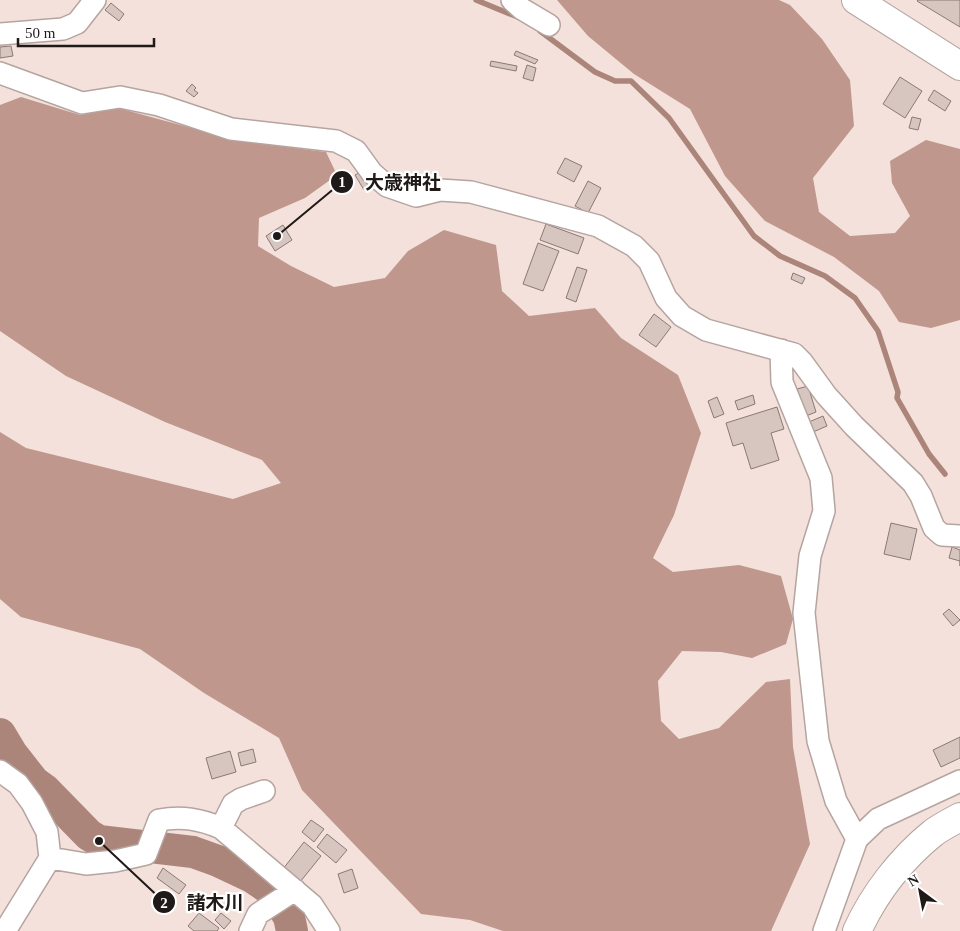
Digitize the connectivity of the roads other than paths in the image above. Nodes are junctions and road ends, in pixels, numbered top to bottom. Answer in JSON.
{"nodes":[{"id":1,"x":96,"y":0,"type":"edge"},
{"id":2,"x":512,"y":0,"type":"edge"},
{"id":3,"x":856,"y":0,"type":"edge"},
{"id":4,"x":549,"y":25,"type":"dead end"},
{"id":5,"x":0,"y":34,"type":"edge"},
{"id":6,"x":960,"y":66,"type":"edge"},
{"id":7,"x":0,"y":73,"type":"edge"},
{"id":8,"x":781,"y":350,"type":"junction"},
{"id":9,"x":960,"y":536,"type":"edge"},
{"id":10,"x":0,"y":771,"type":"edge"},
{"id":11,"x":960,"y":781,"type":"edge"},
{"id":12,"x":264,"y":791,"type":"dead end"},
{"id":13,"x":960,"y":817,"type":"edge"},
{"id":14,"x":221,"y":828,"type":"junction"},
{"id":15,"x":858,"y":839,"type":"junction"},
{"id":16,"x":50,"y":858,"type":"junction"},
{"id":17,"x":294,"y":890,"type":"junction"},
{"id":18,"x":5,"y":931,"type":"edge"},
{"id":19,"x":250,"y":931,"type":"edge"},
{"id":20,"x":329,"y":931,"type":"edge"},
{"id":21,"x":824,"y":931,"type":"edge"},
{"id":22,"x":857,"y":931,"type":"edge"}],
"edges":[{"from":1,"to":5,"type":"street"},
{"from":2,"to":4,"type":"street"},
{"from":3,"to":6,"type":"street"},
{"from":7,"to":8,"type":"street"},
{"from":8,"to":9,"type":"street"},
{"from":8,"to":15,"type":"street"},
{"from":10,"to":16,"type":"street"},
{"from":11,"to":15,"type":"street"},
{"from":12,"to":14,"type":"street"},
{"from":13,"to":22,"type":"street"},
{"from":14,"to":16,"type":"street"},
{"from":14,"to":17,"type":"street"},
{"from":15,"to":21,"type":"street"},
{"from":16,"to":18,"type":"street"},
{"from":17,"to":19,"type":"street"},
{"from":17,"to":20,"type":"street"}]}
